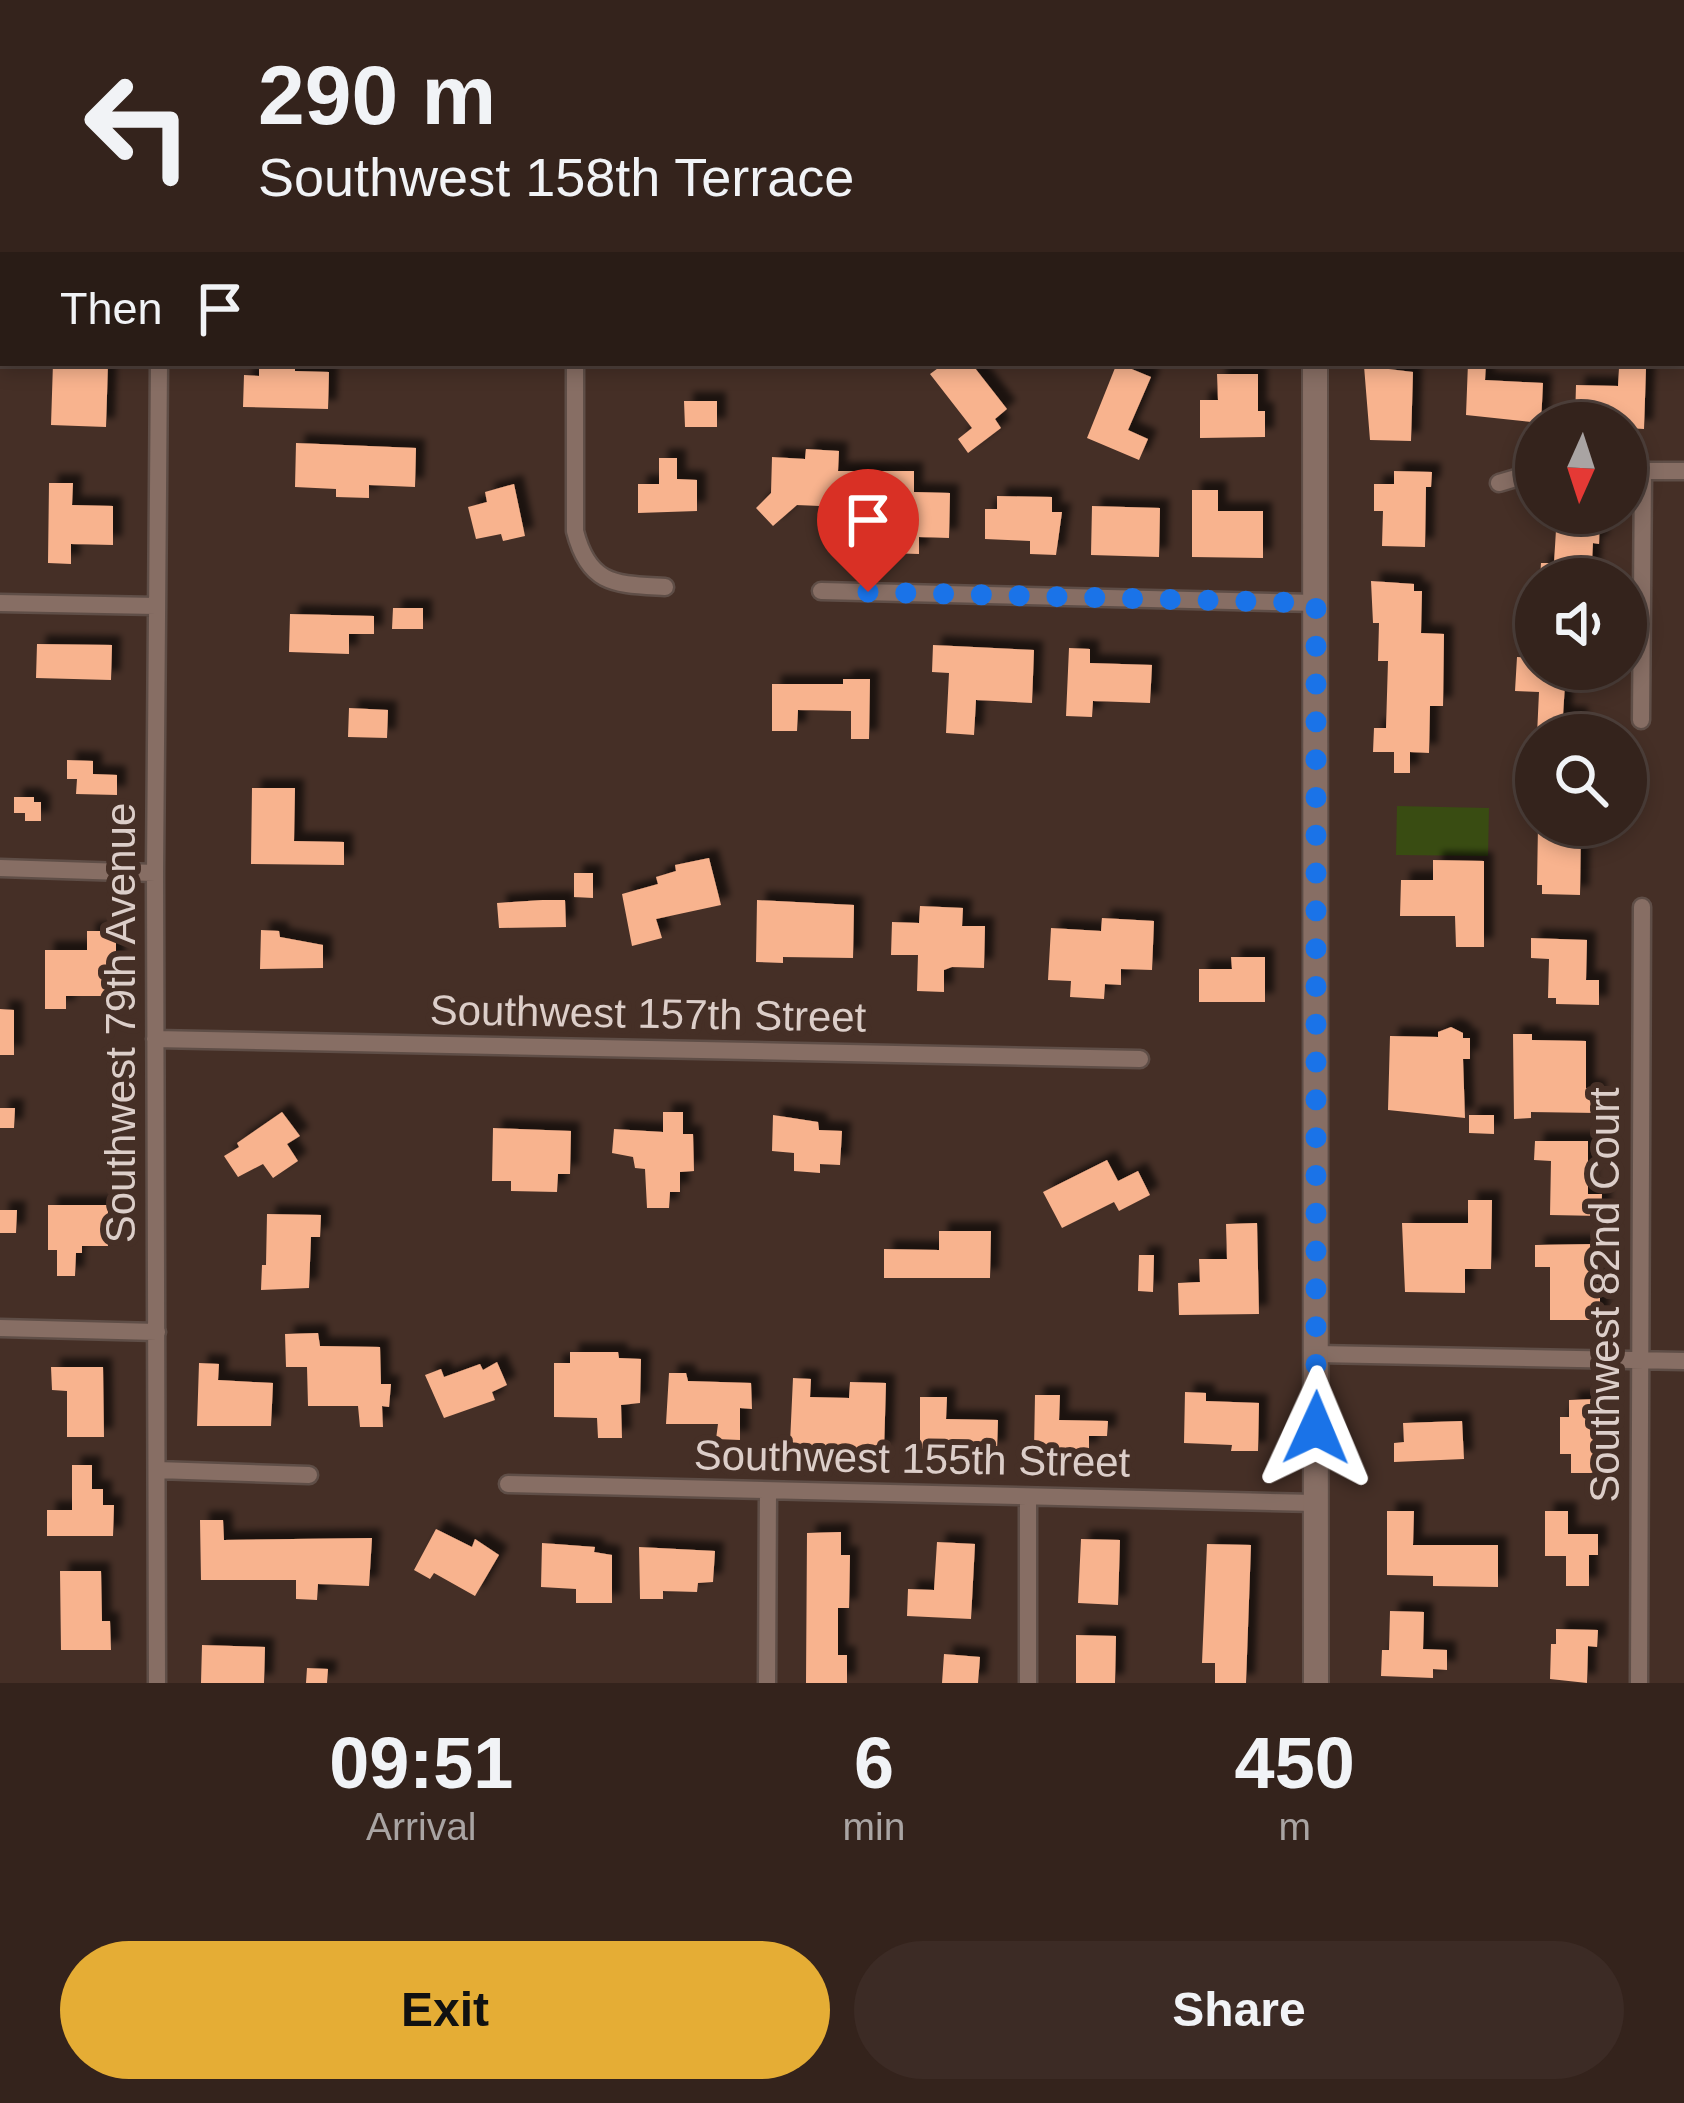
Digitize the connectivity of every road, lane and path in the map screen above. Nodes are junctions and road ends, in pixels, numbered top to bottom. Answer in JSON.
{"nodes":[{"id":1,"x":158,"y":366,"type":"edge"},
{"id":2,"x":575,"y":366,"type":"edge"},
{"id":3,"x":1315,"y":366,"type":"edge"},
{"id":4,"x":1647,"y":471,"type":"edge"},
{"id":5,"x":1684,"y":471,"type":"edge"},
{"id":6,"x":1515,"y":478,"type":"edge"},
{"id":7,"x":1499,"y":483,"type":"dead end"},
{"id":8,"x":1637,"y":534,"type":"edge"},
{"id":9,"x":664,"y":586,"type":"dead end"},
{"id":10,"x":820,"y":591,"type":"dead end"},
{"id":11,"x":0,"y":603,"type":"edge"},
{"id":12,"x":1316,"y":603,"type":"junction"},
{"id":13,"x":156,"y":606,"type":"junction"},
{"id":14,"x":1641,"y":714,"type":"edge"},
{"id":15,"x":0,"y":868,"type":"edge"},
{"id":16,"x":154,"y":873,"type":"junction"},
{"id":17,"x":1642,"y":907,"type":"dead end"},
{"id":18,"x":155,"y":1039,"type":"junction"},
{"id":19,"x":1140,"y":1059,"type":"dead end"},
{"id":20,"x":0,"y":1328,"type":"edge"},
{"id":21,"x":157,"y":1332,"type":"junction"},
{"id":22,"x":1317,"y":1354,"type":"junction"},
{"id":23,"x":1640,"y":1360,"type":"junction"},
{"id":24,"x":1684,"y":1361,"type":"edge"},
{"id":25,"x":157,"y":1470,"type":"junction"},
{"id":26,"x":310,"y":1475,"type":"dead end"},
{"id":27,"x":508,"y":1484,"type":"dead end"},
{"id":28,"x":768,"y":1491,"type":"junction"},
{"id":29,"x":1028,"y":1497,"type":"junction"},
{"id":30,"x":1315,"y":1503,"type":"junction"},
{"id":31,"x":157,"y":1683,"type":"edge"},
{"id":32,"x":767,"y":1683,"type":"edge"},
{"id":33,"x":1028,"y":1683,"type":"edge"},
{"id":34,"x":1316,"y":1683,"type":"edge"},
{"id":35,"x":1640,"y":1683,"type":"edge"}],
"edges":[{"from":1,"to":13,"type":"street","name":"Southwest 79th Avenue"},
{"from":2,"to":9,"type":"street"},
{"from":3,"to":12,"type":"street"},
{"from":4,"to":5,"type":"street"},
{"from":6,"to":7,"type":"street"},
{"from":8,"to":14,"type":"street"},
{"from":10,"to":12,"type":"street"},
{"from":11,"to":13,"type":"street"},
{"from":12,"to":22,"type":"street"},
{"from":13,"to":16,"type":"street","name":"Southwest 79th Avenue"},
{"from":15,"to":16,"type":"street"},
{"from":16,"to":18,"type":"street","name":"Southwest 79th Avenue"},
{"from":17,"to":23,"type":"street","name":"Southwest 82nd Court"},
{"from":18,"to":19,"type":"street","name":"Southwest 157th Street"},
{"from":18,"to":21,"type":"street","name":"Southwest 79th Avenue"},
{"from":20,"to":21,"type":"street"},
{"from":21,"to":25,"type":"street","name":"Southwest 79th Avenue"},
{"from":22,"to":23,"type":"street"},
{"from":22,"to":30,"type":"street"},
{"from":23,"to":24,"type":"street"},
{"from":23,"to":35,"type":"street","name":"Southwest 82nd Court"},
{"from":25,"to":26,"type":"street"},
{"from":25,"to":31,"type":"street","name":"Southwest 79th Avenue"},
{"from":27,"to":28,"type":"street","name":"Southwest 155th Street"},
{"from":28,"to":29,"type":"street","name":"Southwest 155th Street"},
{"from":28,"to":32,"type":"street"},
{"from":29,"to":30,"type":"street","name":"Southwest 155th Street"},
{"from":29,"to":33,"type":"street"},
{"from":30,"to":34,"type":"street"}]}
